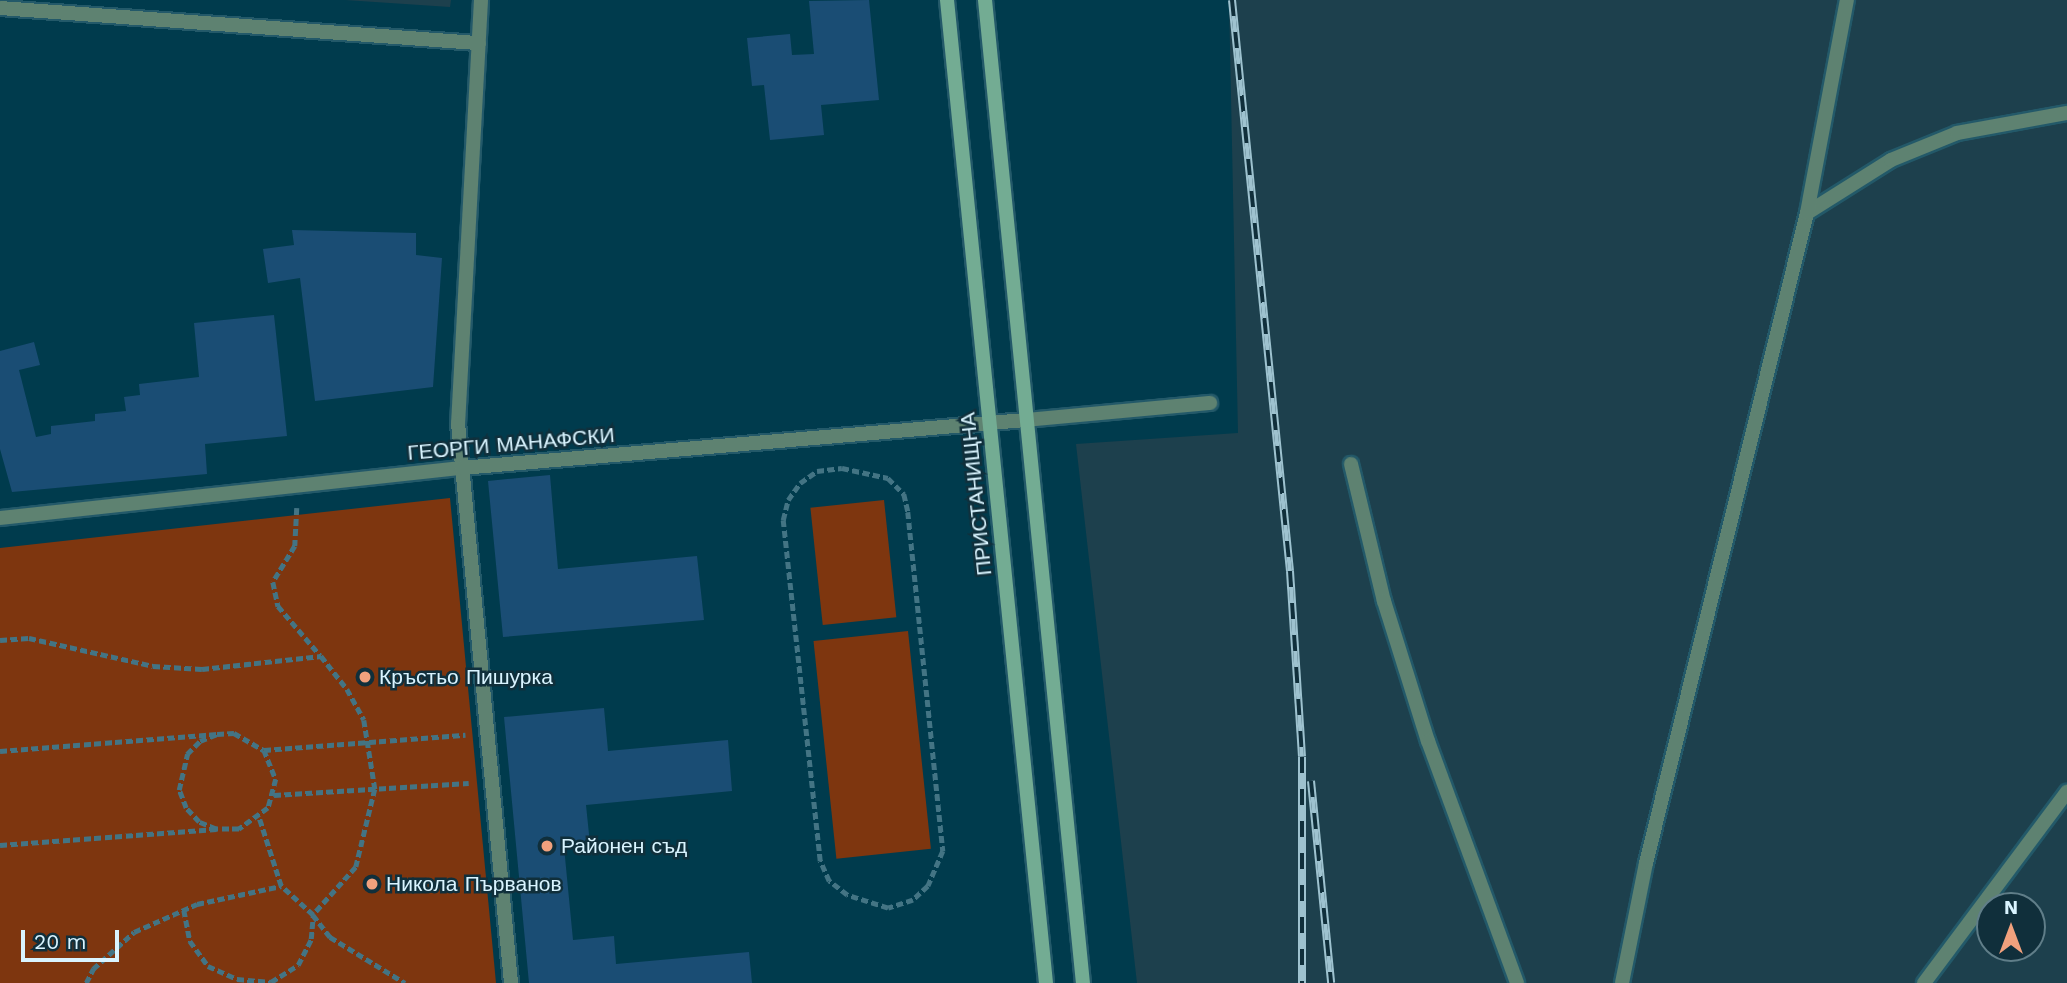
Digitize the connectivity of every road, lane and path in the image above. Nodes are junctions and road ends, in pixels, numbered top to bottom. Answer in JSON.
{"nodes":[{"id":1,"x":481,"y":0,"type":"edge"},
{"id":2,"x":947,"y":0,"type":"edge"},
{"id":3,"x":985,"y":0,"type":"edge"},
{"id":4,"x":1847,"y":0,"type":"edge"},
{"id":5,"x":0,"y":8,"type":"edge"},
{"id":6,"x":479,"y":43,"type":"junction"},
{"id":7,"x":2067,"y":113,"type":"edge"},
{"id":8,"x":1807,"y":213,"type":"junction"},
{"id":9,"x":1210,"y":403,"type":"dead end"},
{"id":10,"x":1027,"y":420,"type":"junction"},
{"id":11,"x":990,"y":423,"type":"junction"},
{"id":12,"x":1351,"y":464,"type":"dead end"},
{"id":13,"x":461,"y":468,"type":"junction"},
{"id":14,"x":296,"y":486,"type":"junction"},
{"id":15,"x":0,"y":518,"type":"edge"},
{"id":16,"x":783,"y":520,"type":"joint"},
{"id":17,"x":0,"y":640,"type":"edge"},
{"id":18,"x":321,"y":656,"type":"junction"},
{"id":19,"x":486,"y":733,"type":"junction"},
{"id":20,"x":217,"y":734,"type":"junction"},
{"id":21,"x":369,"y":743,"type":"junction"},
{"id":22,"x":264,"y":750,"type":"junction"},
{"id":23,"x":0,"y":751,"type":"edge"},
{"id":24,"x":491,"y":781,"type":"junction"},
{"id":25,"x":375,"y":789,"type":"junction"},
{"id":26,"x":2067,"y":792,"type":"edge"},
{"id":27,"x":274,"y":795,"type":"junction"},
{"id":28,"x":259,"y":818,"type":"junction"},
{"id":29,"x":216,"y":829,"type":"junction"},
{"id":30,"x":0,"y":845,"type":"edge"},
{"id":31,"x":281,"y":886,"type":"junction"},
{"id":32,"x":184,"y":910,"type":"junction"},
{"id":33,"x":313,"y":915,"type":"junction"},
{"id":34,"x":86,"y":983,"type":"edge"},
{"id":35,"x":405,"y":983,"type":"edge"},
{"id":36,"x":511,"y":983,"type":"edge"},
{"id":37,"x":1046,"y":983,"type":"edge"},
{"id":38,"x":1083,"y":983,"type":"edge"},
{"id":39,"x":1517,"y":983,"type":"edge"},
{"id":40,"x":1622,"y":983,"type":"edge"},
{"id":41,"x":1924,"y":983,"type":"edge"}],
"edges":[{"from":1,"to":6,"type":"street"},
{"from":2,"to":11,"type":"main road","name":"ПРИСТАНИЩНА"},
{"from":3,"to":10,"type":"main road"},
{"from":4,"to":8,"type":"street"},
{"from":5,"to":6,"type":"street"},
{"from":6,"to":13,"type":"street"},
{"from":7,"to":8,"type":"street"},
{"from":8,"to":40,"type":"street"},
{"from":9,"to":10,"type":"street","name":"ГЕОРГИ МАНАФСКИ"},
{"from":10,"to":11,"type":"street","name":"ГЕОРГИ МАНАФСКИ"},
{"from":10,"to":38,"type":"main road"},
{"from":11,"to":13,"type":"street","name":"ГЕОРГИ МАНАФСКИ"},
{"from":11,"to":37,"type":"main road","name":"ПРИСТАНИЩНА"},
{"from":12,"to":39,"type":"street"},
{"from":13,"to":14,"type":"street","name":"ГЕОРГИ МАНАФСКИ"},
{"from":13,"to":19,"type":"street"},
{"from":14,"to":15,"type":"street","name":"ГЕОРГИ МАНАФСКИ"},
{"from":14,"to":18,"type":"path"},
{"from":16,"to":16,"type":"path"},
{"from":17,"to":18,"type":"path"},
{"from":18,"to":21,"type":"path"},
{"from":19,"to":21,"type":"path"},
{"from":19,"to":24,"type":"street"},
{"from":20,"to":22,"type":"path"},
{"from":20,"to":23,"type":"path"},
{"from":20,"to":29,"type":"path"},
{"from":21,"to":22,"type":"path"},
{"from":21,"to":25,"type":"path"},
{"from":22,"to":27,"type":"path"},
{"from":24,"to":25,"type":"path"},
{"from":24,"to":36,"type":"street"},
{"from":25,"to":27,"type":"path"},
{"from":25,"to":33,"type":"path"},
{"from":26,"to":41,"type":"street"},
{"from":27,"to":28,"type":"path"},
{"from":28,"to":29,"type":"path"},
{"from":28,"to":31,"type":"path"},
{"from":29,"to":30,"type":"path"},
{"from":31,"to":32,"type":"path"},
{"from":31,"to":33,"type":"path"},
{"from":32,"to":33,"type":"path"},
{"from":32,"to":34,"type":"path"},
{"from":33,"to":35,"type":"path"}]}
